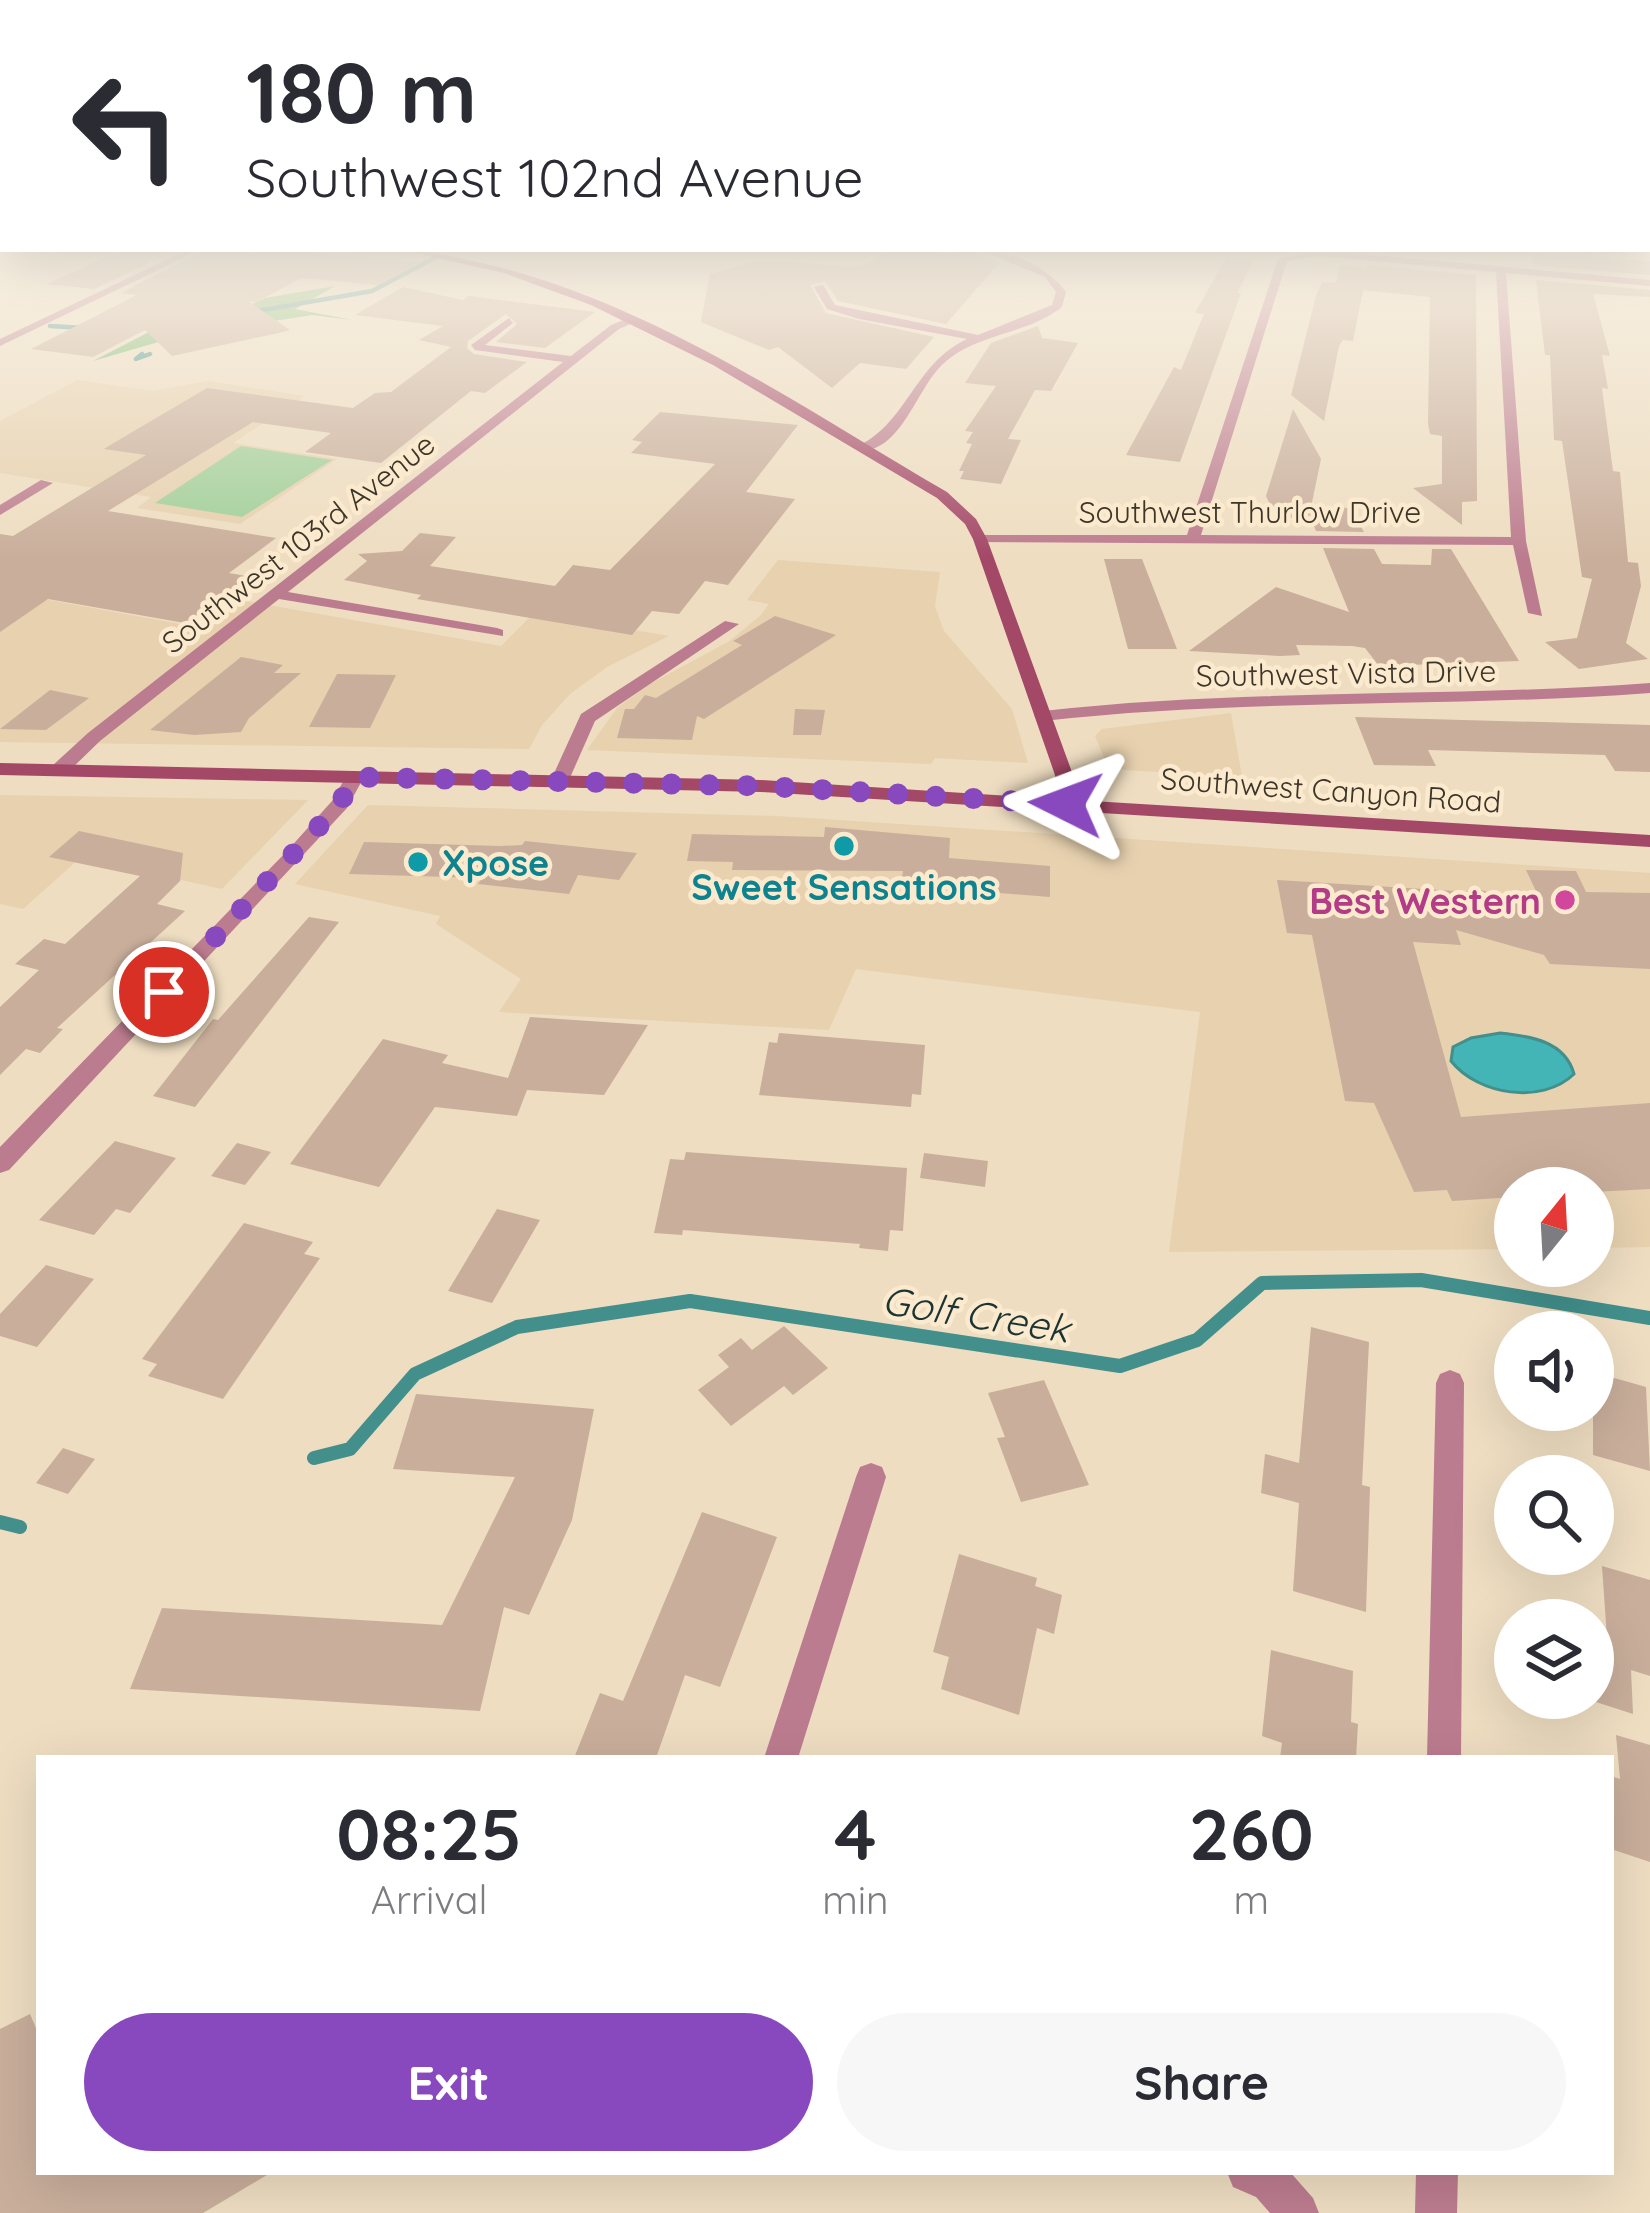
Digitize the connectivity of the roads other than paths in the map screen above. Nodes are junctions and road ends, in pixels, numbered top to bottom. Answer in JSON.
{"nodes":[{"id":1,"x":510,"y":351,"type":"edge"},
{"id":2,"x":584,"y":351,"type":"edge"},
{"id":3,"x":688,"y":351,"type":"edge"},
{"id":4,"x":956,"y":351,"type":"edge"},
{"id":5,"x":1253,"y":351,"type":"edge"},
{"id":6,"x":1507,"y":351,"type":"edge"},
{"id":7,"x":573,"y":359,"type":"junction"},
{"id":8,"x":865,"y":448,"type":"junction"},
{"id":9,"x":46,"y":483,"type":"dead end"},
{"id":10,"x":0,"y":511,"type":"edge"},
{"id":11,"x":1193,"y":538,"type":"junction"},
{"id":12,"x":980,"y":539,"type":"junction"},
{"id":13,"x":1520,"y":541,"type":"junction"},
{"id":14,"x":275,"y":594,"type":"junction"},
{"id":15,"x":1536,"y":614,"type":"dead end"},
{"id":16,"x":731,"y":624,"type":"dead end"},
{"id":17,"x":497,"y":633,"type":"dead end"},
{"id":18,"x":1650,"y":688,"type":"edge"},
{"id":19,"x":1043,"y":716,"type":"junction"},
{"id":20,"x":0,"y":769,"type":"edge"},
{"id":21,"x":59,"y":770,"type":"junction"},
{"id":22,"x":355,"y":777,"type":"junction"},
{"id":23,"x":560,"y":780,"type":"junction"},
{"id":24,"x":1066,"y":804,"type":"junction"},
{"id":25,"x":1650,"y":841,"type":"edge"},
{"id":26,"x":0,"y":1163,"type":"edge"},
{"id":27,"x":1450,"y":1383,"type":"dead end"},
{"id":28,"x":871,"y":1478,"type":"dead end"},
{"id":29,"x":782,"y":1755,"type":"edge"},
{"id":30,"x":1444,"y":1755,"type":"edge"},
{"id":31,"x":1255,"y":2175,"type":"edge"},
{"id":32,"x":1437,"y":2175,"type":"edge"},
{"id":33,"x":1298,"y":2213,"type":"edge"},
{"id":34,"x":1436,"y":2213,"type":"edge"}],
"edges":[{"from":1,"to":7,"type":"street"},
{"from":2,"to":7,"type":"street","name":"Southwest 103rd Avenue"},
{"from":3,"to":8,"type":"main road"},
{"from":4,"to":8,"type":"street"},
{"from":5,"to":11,"type":"street"},
{"from":6,"to":13,"type":"street"},
{"from":7,"to":14,"type":"street","name":"Southwest 103rd Avenue"},
{"from":8,"to":12,"type":"main road"},
{"from":9,"to":10,"type":"street"},
{"from":11,"to":12,"type":"street","name":"Southwest Thurlow Drive"},
{"from":11,"to":13,"type":"street","name":"Southwest Thurlow Drive"},
{"from":12,"to":19,"type":"main road"},
{"from":13,"to":15,"type":"street"},
{"from":14,"to":17,"type":"street"},
{"from":14,"to":21,"type":"street","name":"Southwest 103rd Avenue"},
{"from":16,"to":23,"type":"street"},
{"from":18,"to":19,"type":"street","name":"Southwest Vista Drive"},
{"from":19,"to":24,"type":"main road"},
{"from":20,"to":21,"type":"main road","name":"Southwest Canyon Road"},
{"from":21,"to":22,"type":"main road","name":"Southwest Canyon Road"},
{"from":22,"to":23,"type":"main road","name":"Southwest Canyon Road"},
{"from":22,"to":26,"type":"street"},
{"from":23,"to":24,"type":"main road","name":"Southwest Canyon Road"},
{"from":24,"to":25,"type":"main road","name":"Southwest Canyon Road"},
{"from":27,"to":30,"type":"street"},
{"from":28,"to":29,"type":"street"},
{"from":31,"to":33,"type":"street"},
{"from":32,"to":34,"type":"street"}]}
